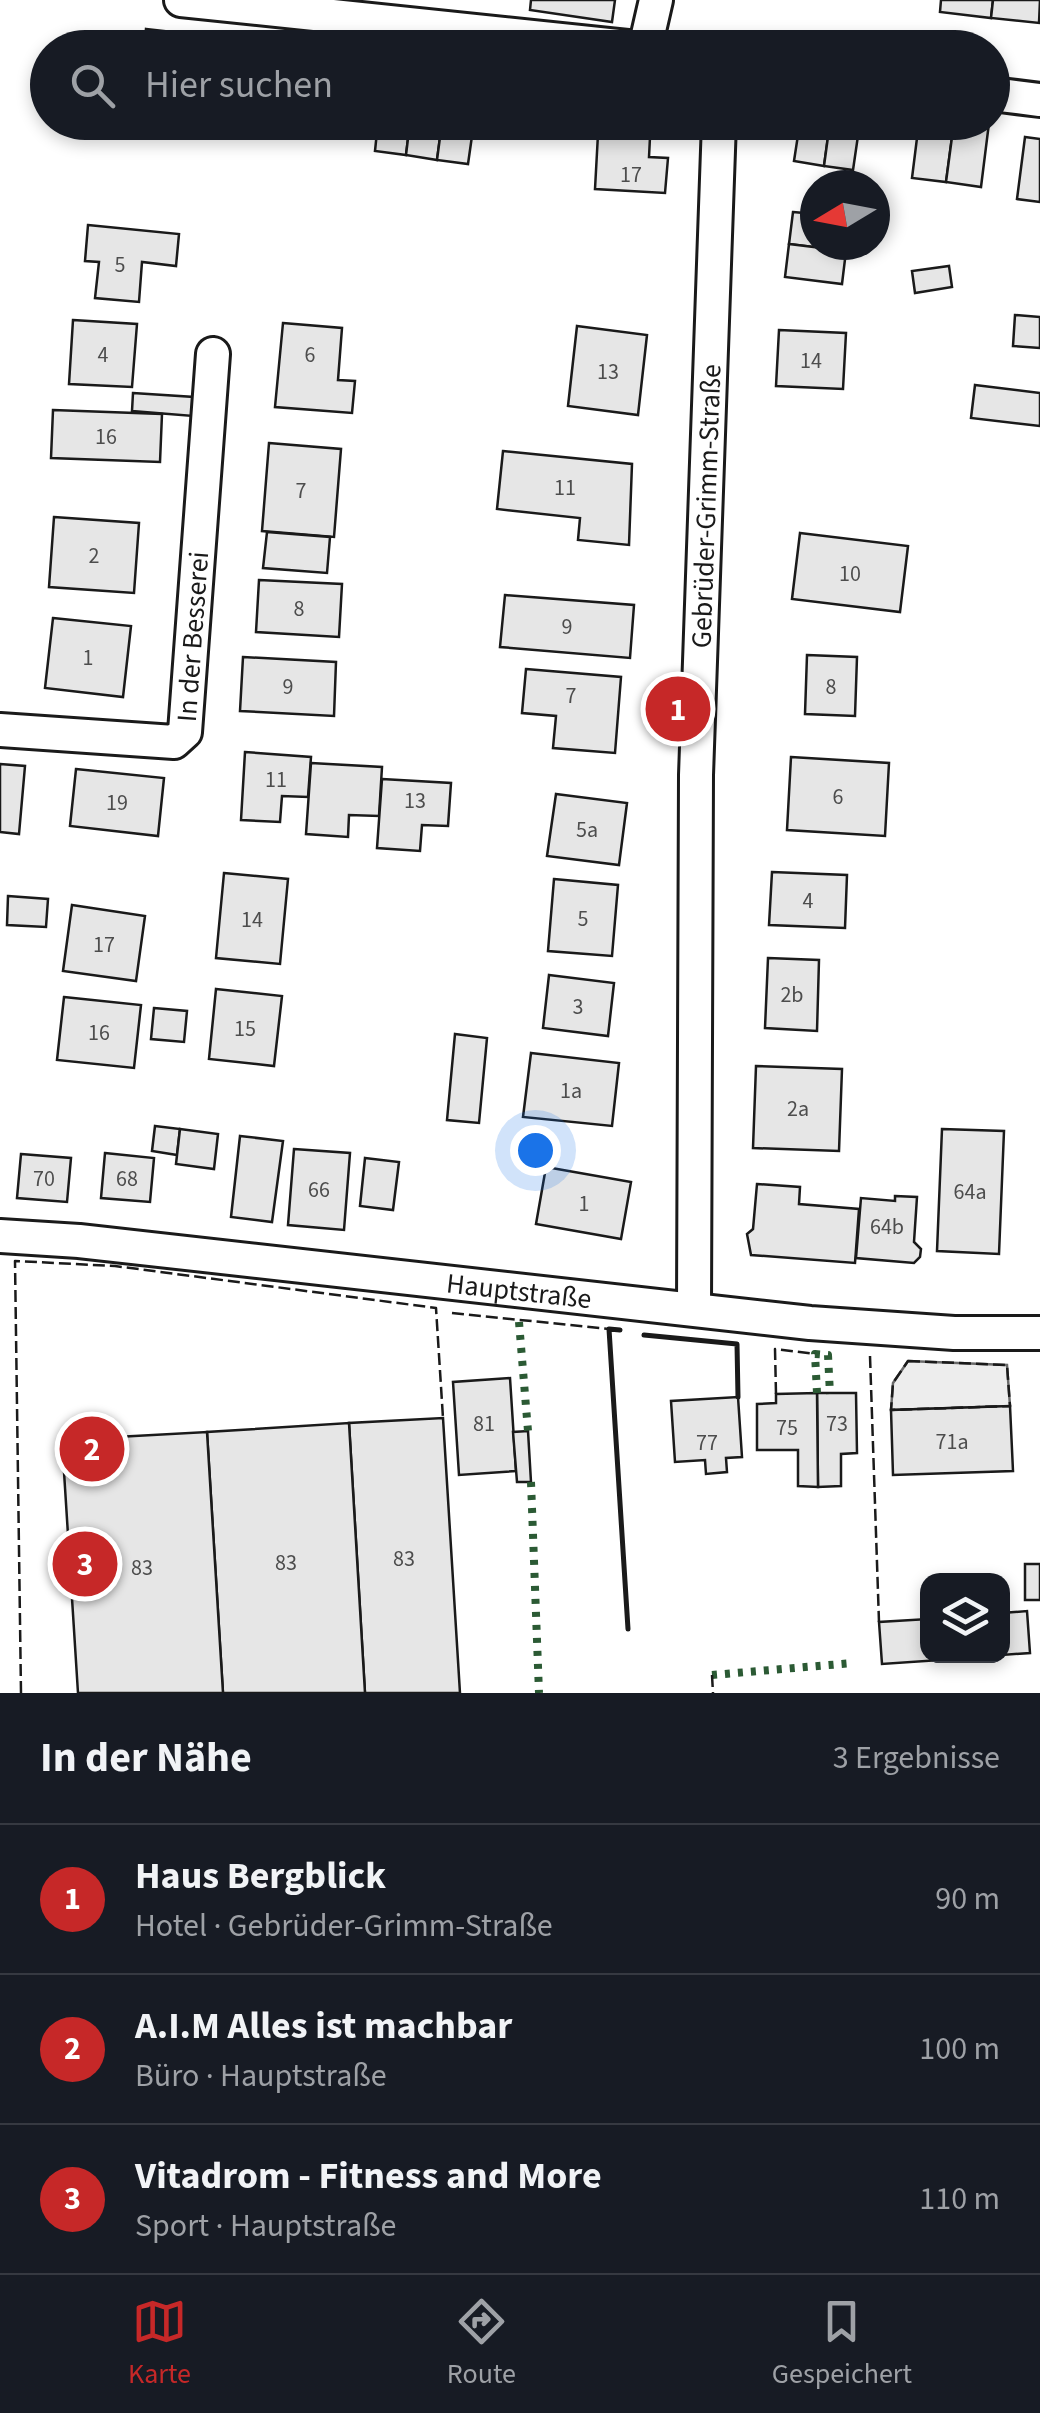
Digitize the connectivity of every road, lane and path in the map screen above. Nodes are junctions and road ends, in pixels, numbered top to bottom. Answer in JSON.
{"nodes":[{"id":1,"x":181,"y":0,"type":"edge"},
{"id":2,"x":656,"y":0,"type":"edge"},
{"id":3,"x":466,"y":30,"type":"edge"},
{"id":4,"x":649,"y":30,"type":"edge"},
{"id":5,"x":1010,"y":96,"type":"edge"},
{"id":6,"x":1040,"y":100,"type":"edge"},
{"id":7,"x":719,"y":140,"type":"edge"},
{"id":8,"x":213,"y":354,"type":"dead end"},
{"id":9,"x":0,"y":730,"type":"edge"},
{"id":10,"x":0,"y":1236,"type":"edge"},
{"id":11,"x":694,"y":1308,"type":"junction"},
{"id":12,"x":1040,"y":1333,"type":"edge"}],
"edges":[{"from":1,"to":3,"type":"street"},
{"from":2,"to":4,"type":"street"},
{"from":5,"to":6,"type":"street"},
{"from":7,"to":11,"type":"street","name":"Gebrüder-Grimm-Straße"},
{"from":8,"to":9,"type":"street","name":"In der Besserei"},
{"from":10,"to":11,"type":"street","name":"Hauptstraße"},
{"from":11,"to":12,"type":"street","name":"Hauptstraße"}]}
